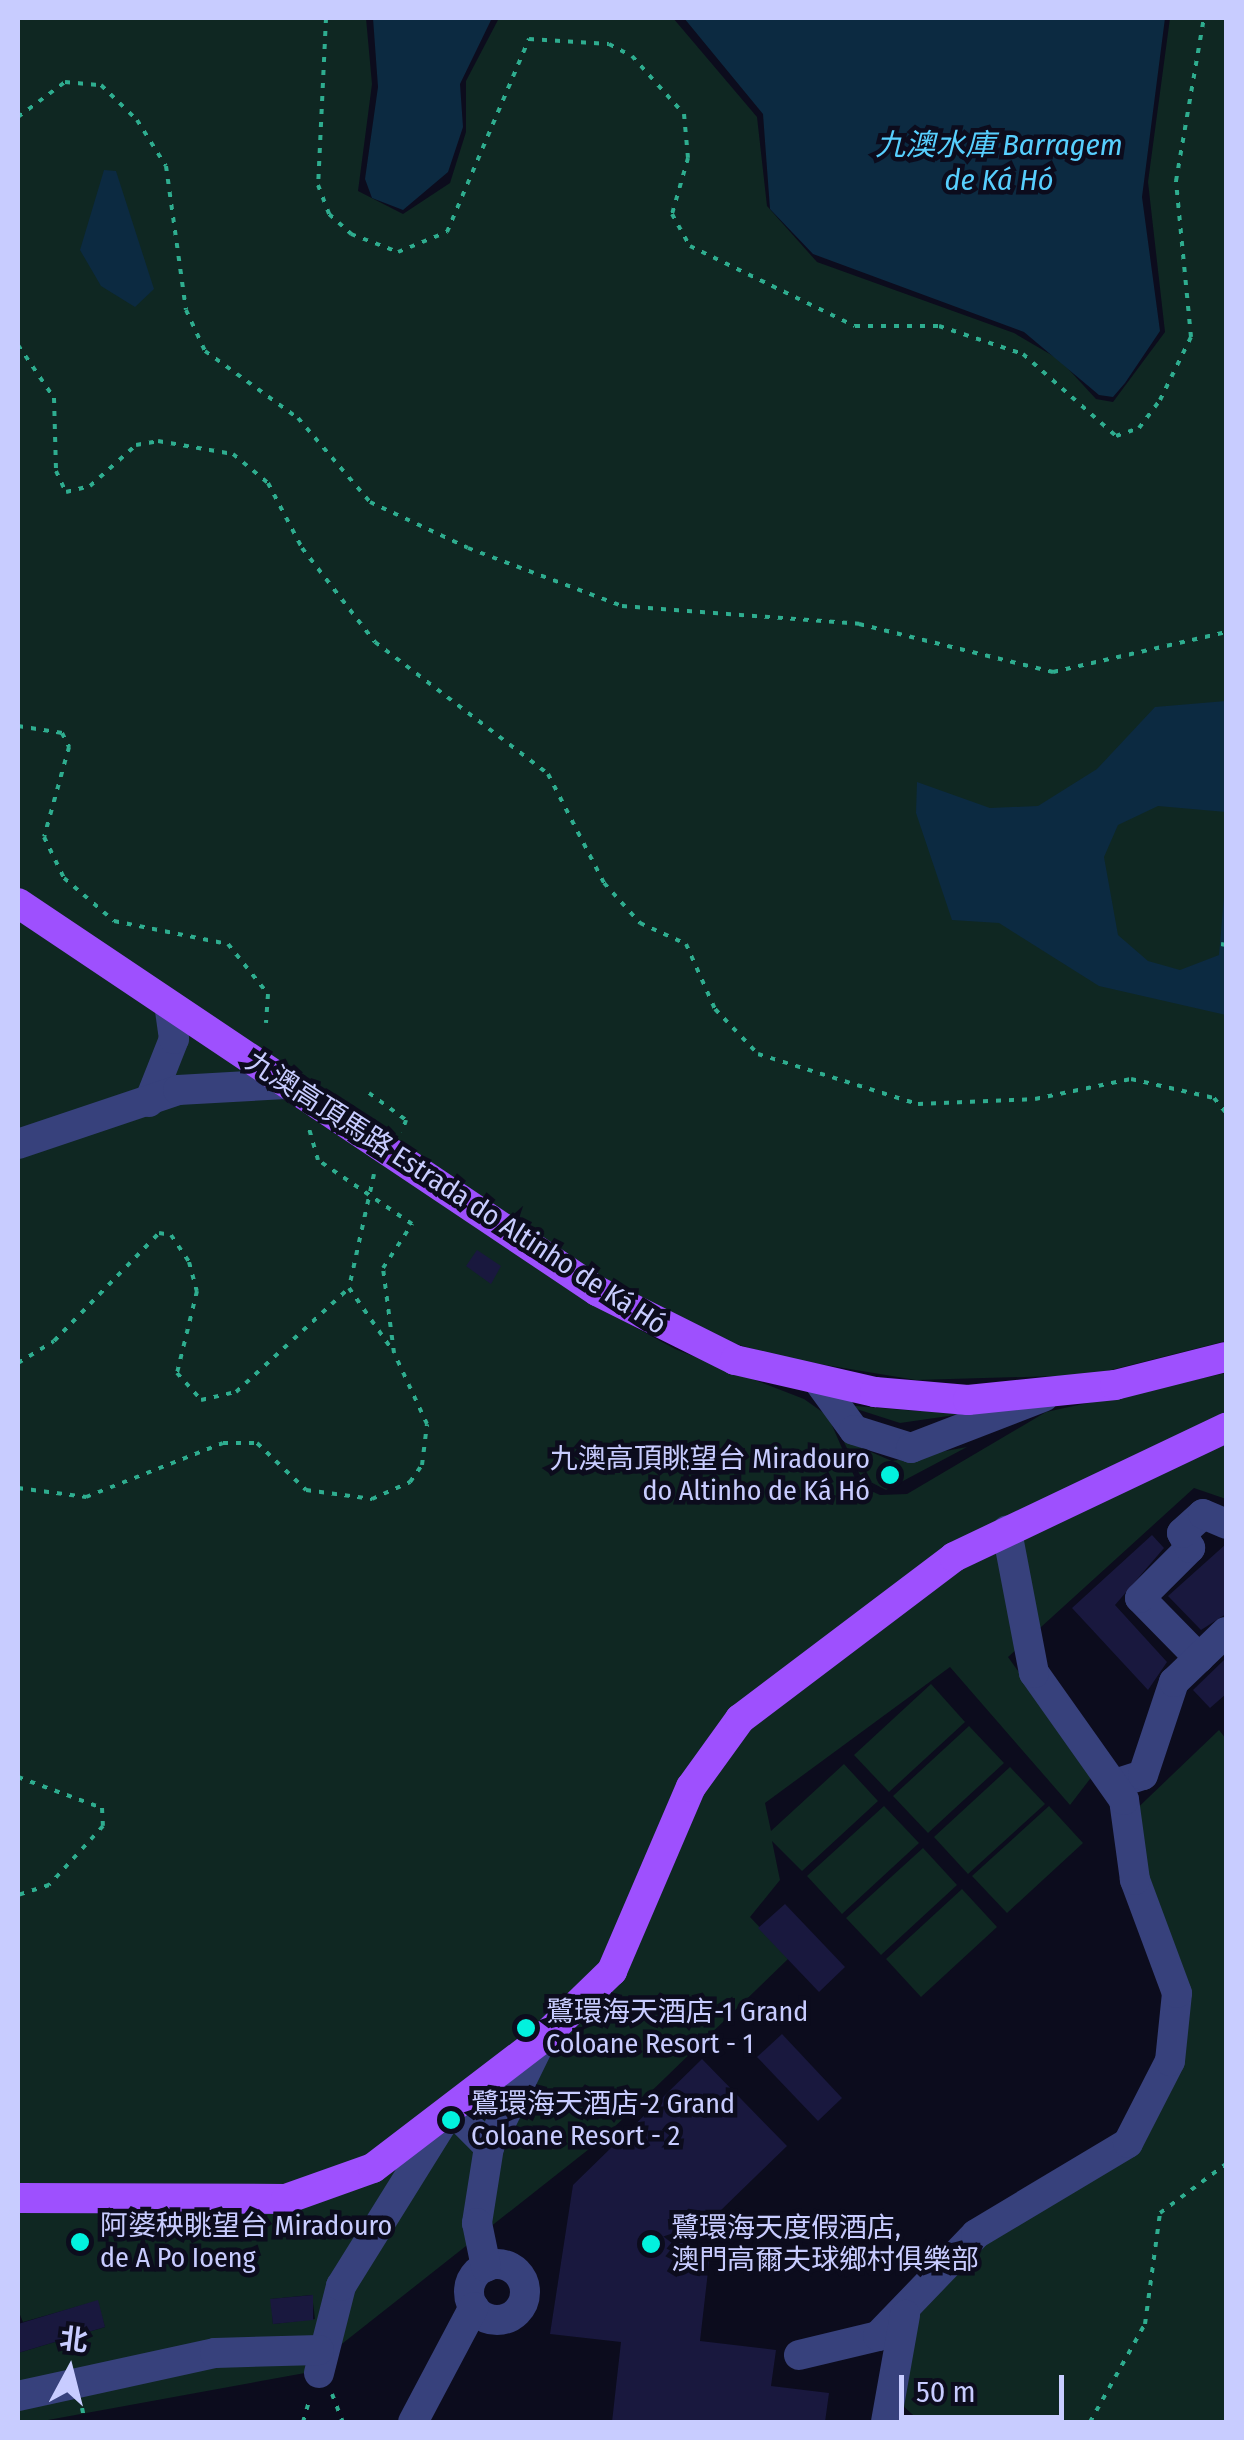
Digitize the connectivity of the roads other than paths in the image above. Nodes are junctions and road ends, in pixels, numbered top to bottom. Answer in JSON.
{"nodes":[{"id":1,"x":18,"y":903,"type":"edge"},
{"id":2,"x":170,"y":1006,"type":"junction"},
{"id":3,"x":298,"y":1092,"type":"junction"},
{"id":4,"x":149,"y":1102,"type":"junction"},
{"id":5,"x":18,"y":1144,"type":"edge"},
{"id":6,"x":1226,"y":1356,"type":"edge"},
{"id":7,"x":819,"y":1382,"type":"junction"},
{"id":8,"x":1043,"y":1397,"type":"junction"},
{"id":9,"x":1226,"y":1428,"type":"edge"},
{"id":10,"x":1226,"y":1524,"type":"edge"},
{"id":11,"x":1007,"y":1532,"type":"junction"},
{"id":12,"x":1226,"y":1632,"type":"edge"},
{"id":13,"x":1199,"y":1658,"type":"junction"},
{"id":14,"x":1118,"y":1783,"type":"junction"},
{"id":15,"x":542,"y":2040,"type":"junction"},
{"id":16,"x":452,"y":2109,"type":"junction"},
{"id":17,"x":489,"y":2147,"type":"junction"},
{"id":18,"x":18,"y":2198,"type":"edge"},
{"id":19,"x":486,"y":2267,"type":"junction"},
{"id":20,"x":474,"y":2307,"type":"junction"},
{"id":21,"x":904,"y":2315,"type":"junction"},
{"id":22,"x":799,"y":2355,"type":"dead end"},
{"id":23,"x":18,"y":2396,"type":"edge"},
{"id":24,"x":413,"y":2422,"type":"edge"},
{"id":25,"x":886,"y":2422,"type":"edge"}],
"edges":[{"from":1,"to":2,"type":"main road","name":"九澳高頂馬路 Estrada do Altinho de Ká Hó"},
{"from":2,"to":3,"type":"main road","name":"九澳高頂馬路 Estrada do Altinho de Ká Hó"},
{"from":2,"to":4,"type":"street"},
{"from":3,"to":4,"type":"street"},
{"from":3,"to":7,"type":"main road","name":"九澳高頂馬路 Estrada do Altinho de Ká Hó"},
{"from":4,"to":5,"type":"street"},
{"from":6,"to":8,"type":"main road","name":"九澳高頂馬路 Estrada do Altinho de Ká Hó"},
{"from":7,"to":8,"type":"main road","name":"九澳高頂馬路 Estrada do Altinho de Ká Hó"},
{"from":7,"to":8,"type":"street"},
{"from":9,"to":11,"type":"main road"},
{"from":10,"to":13,"type":"street"},
{"from":11,"to":14,"type":"street"},
{"from":11,"to":15,"type":"main road"},
{"from":12,"to":13,"type":"street"},
{"from":13,"to":14,"type":"street"},
{"from":14,"to":21,"type":"street"},
{"from":15,"to":16,"type":"main road"},
{"from":15,"to":17,"type":"street"},
{"from":16,"to":17,"type":"street"},
{"from":16,"to":18,"type":"main road"},
{"from":16,"to":23,"type":"street"},
{"from":17,"to":19,"type":"street"},
{"from":19,"to":20,"type":"street"},
{"from":19,"to":20,"type":"street"},
{"from":20,"to":24,"type":"street"},
{"from":21,"to":22,"type":"street"},
{"from":21,"to":25,"type":"street"}]}
